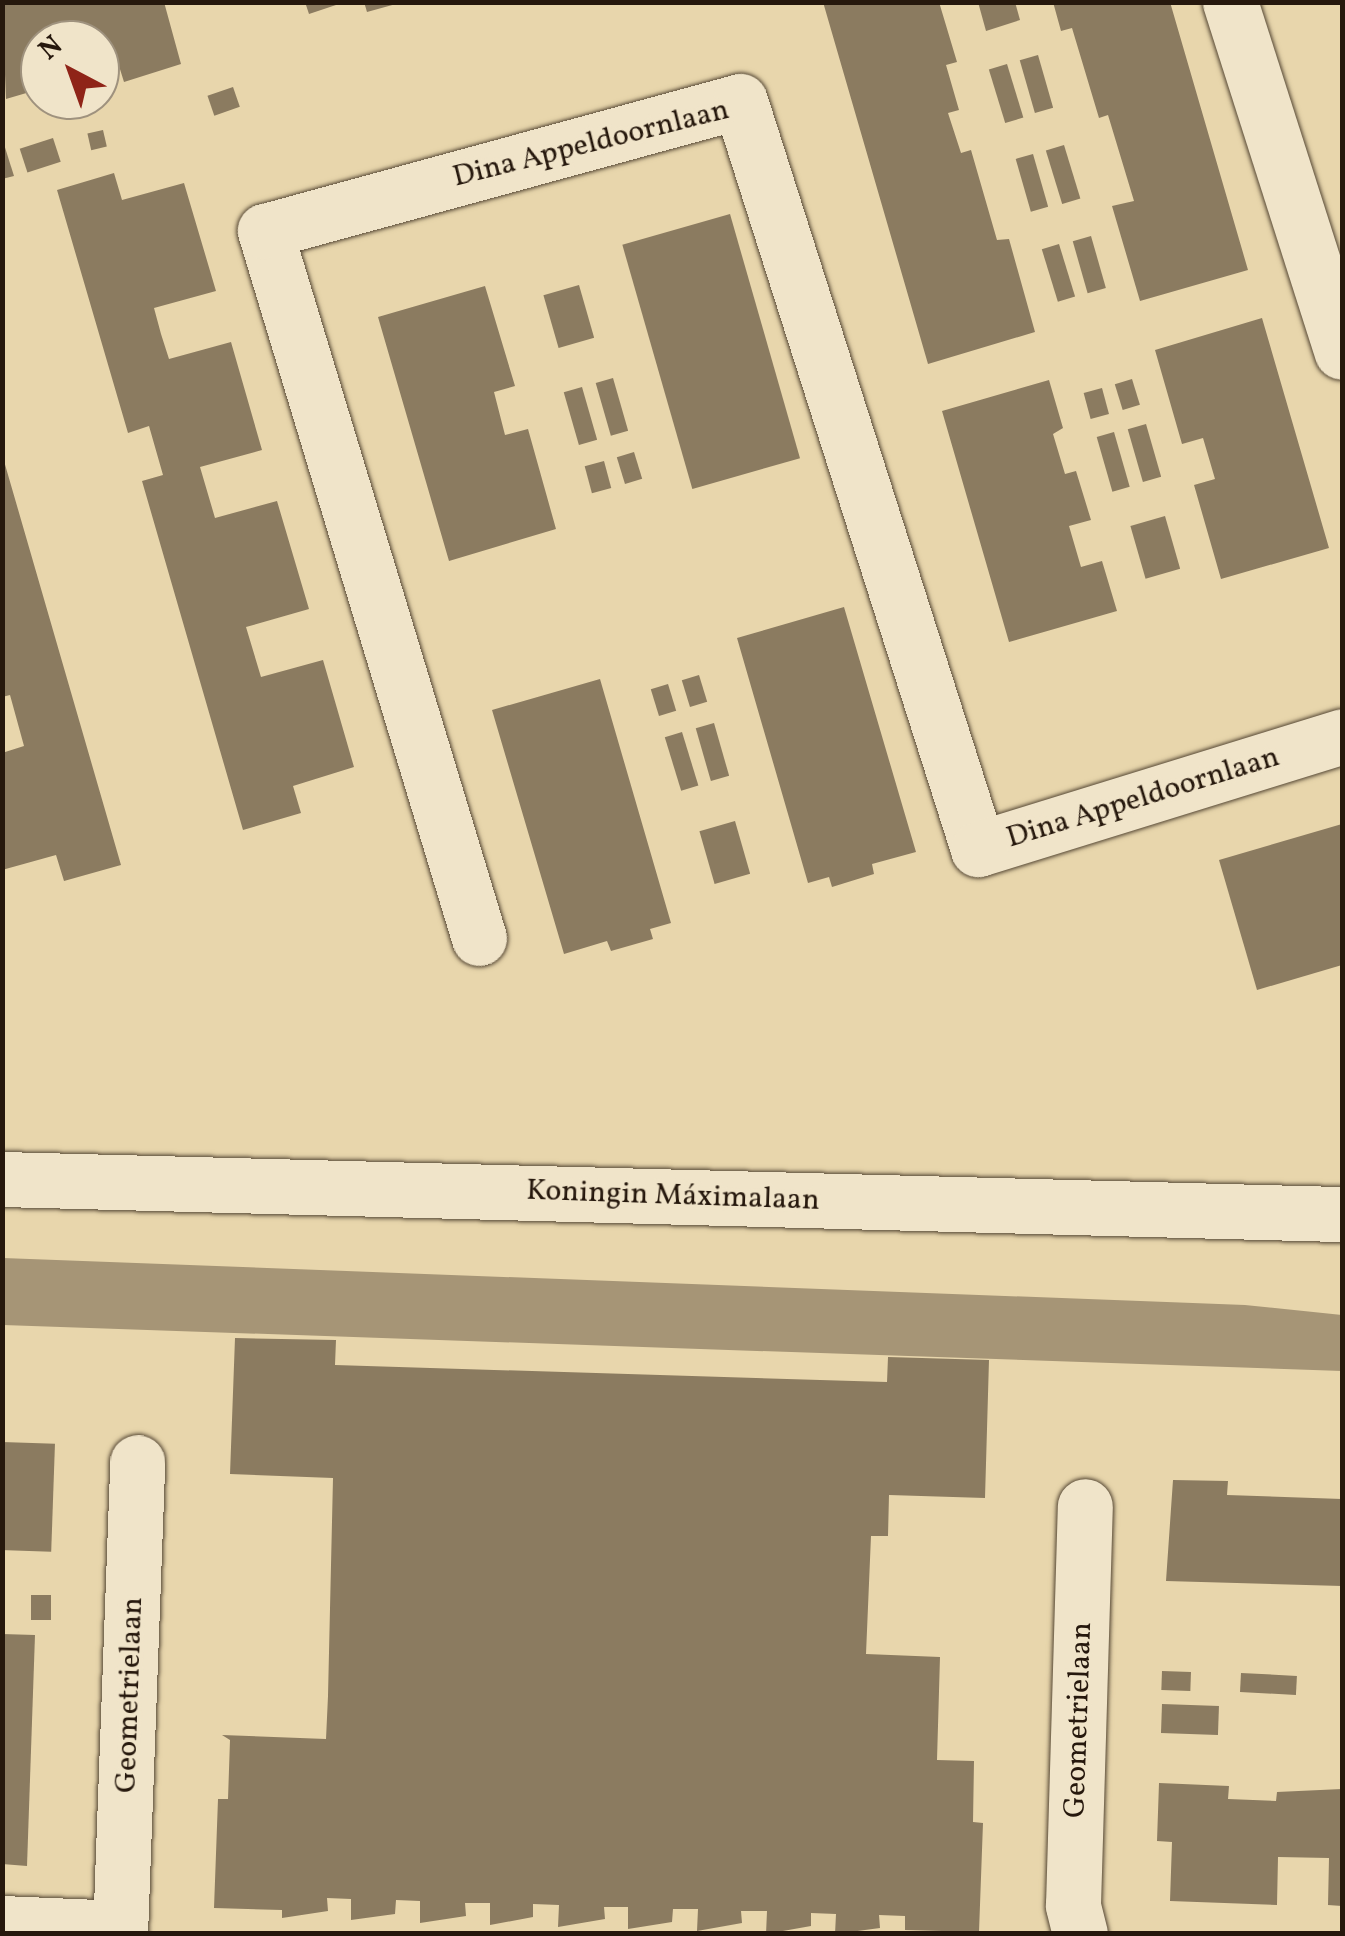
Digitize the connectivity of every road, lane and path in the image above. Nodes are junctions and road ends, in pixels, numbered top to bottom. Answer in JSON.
{"nodes":[{"id":1,"x":1230,"y":2,"type":"edge"},
{"id":2,"x":1329,"y":259,"type":"edge"},
{"id":3,"x":1342,"y":352,"type":"edge"},
{"id":4,"x":1342,"y":736,"type":"edge"},
{"id":5,"x":480,"y":938,"type":"dead end"},
{"id":6,"x":2,"y":1179,"type":"edge"},
{"id":7,"x":1342,"y":1214,"type":"edge"},
{"id":8,"x":137,"y":1462,"type":"dead end"},
{"id":9,"x":1086,"y":1506,"type":"dead end"},
{"id":10,"x":2,"y":1923,"type":"edge"},
{"id":11,"x":120,"y":1931,"type":"edge"},
{"id":12,"x":1080,"y":1934,"type":"edge"}],
"edges":[{"from":1,"to":2,"type":"street"},
{"from":2,"to":3,"type":"street"},
{"from":4,"to":5,"type":"street","name":"Dina Appeldoornlaan"},
{"from":6,"to":7,"type":"street","name":"Koningin Máximalaan"},
{"from":8,"to":11,"type":"street","name":"Geometrielaan"},
{"from":9,"to":12,"type":"street","name":"Geometrielaan"},
{"from":10,"to":11,"type":"street","name":"Geometrielaan"}]}
